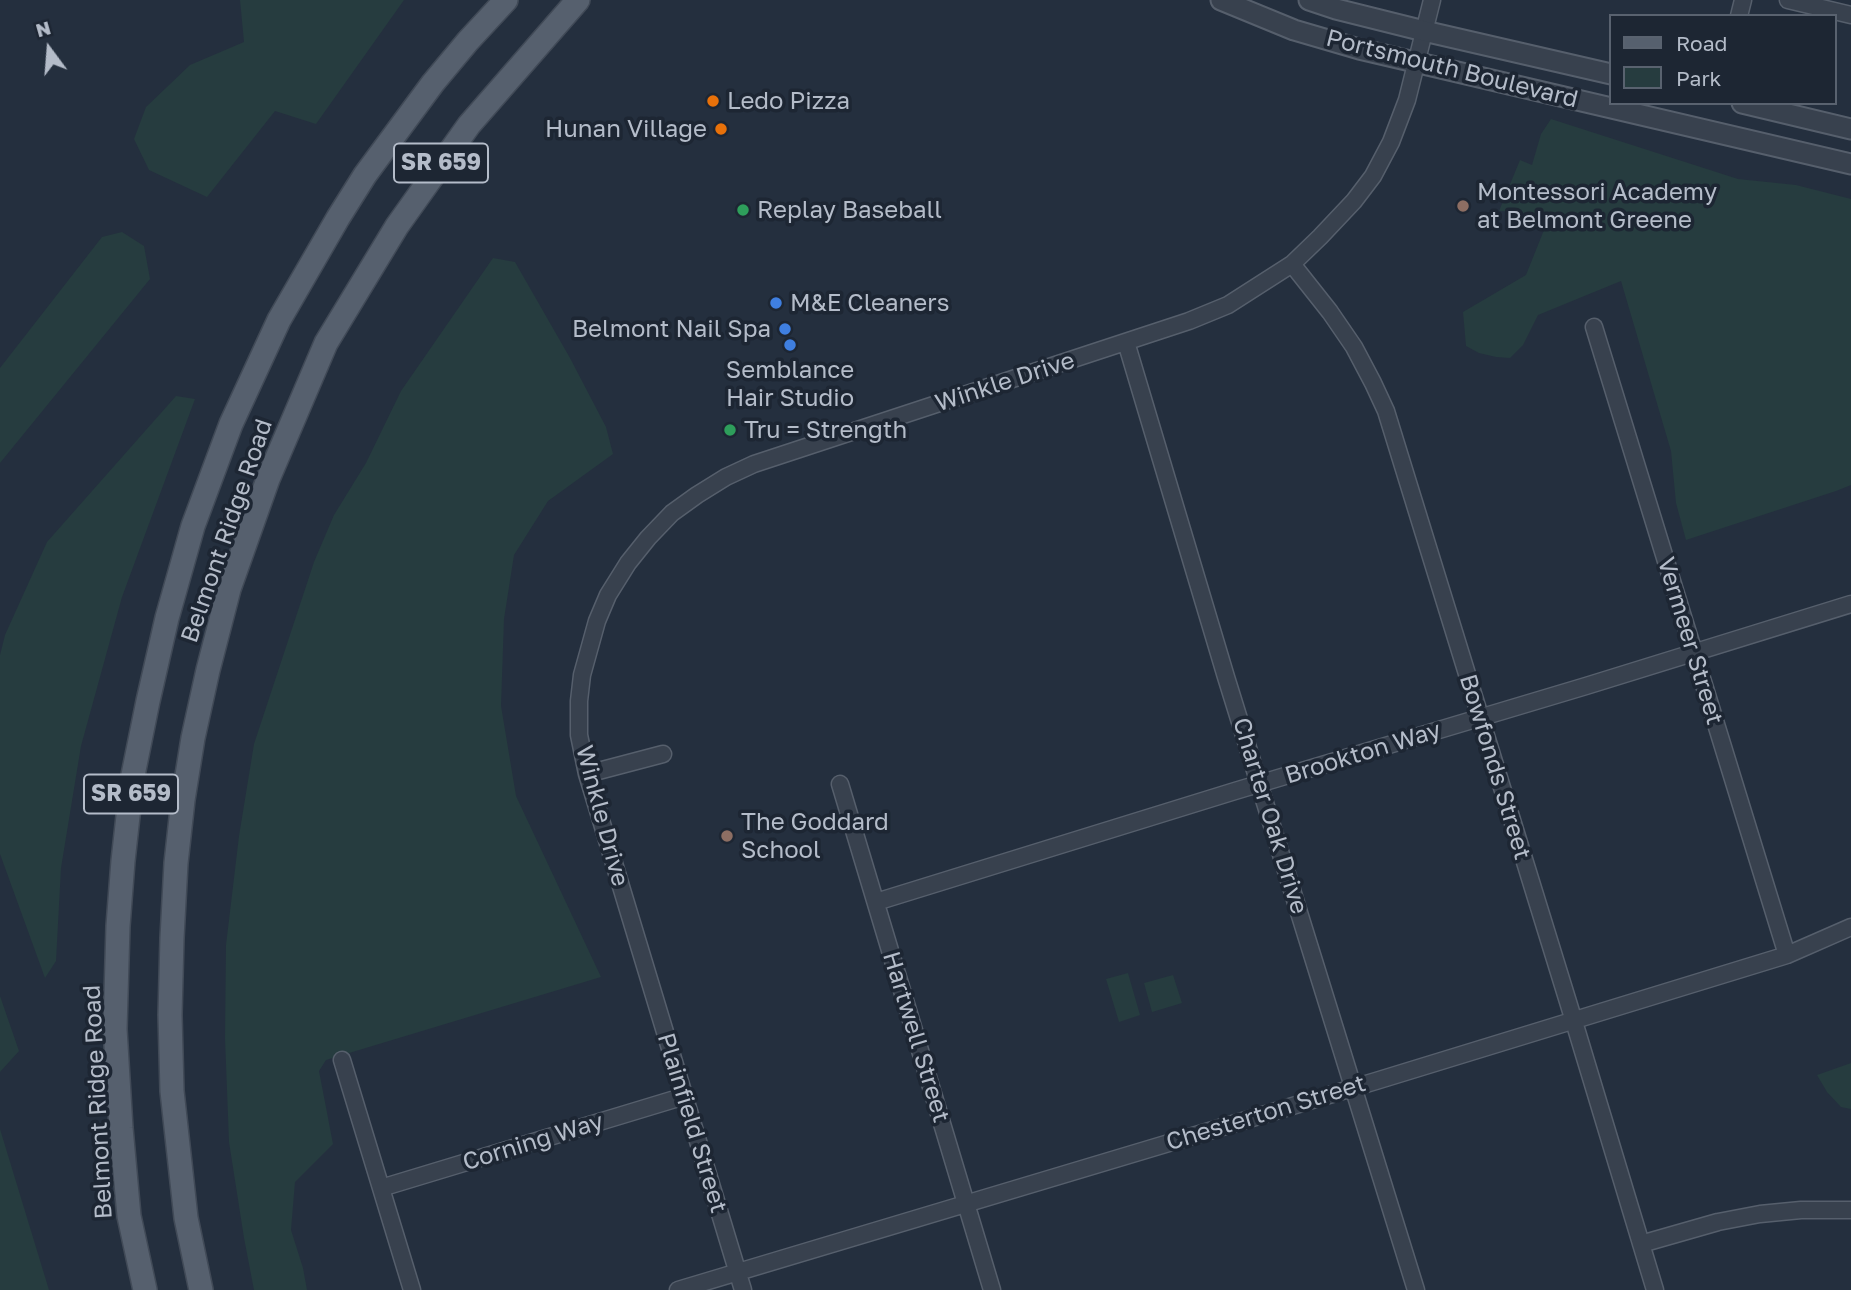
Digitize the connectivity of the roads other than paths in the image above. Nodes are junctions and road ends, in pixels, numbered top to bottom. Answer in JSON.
{"nodes":[{"id":1,"x":506,"y":0,"type":"edge"},
{"id":2,"x":578,"y":0,"type":"edge"},
{"id":3,"x":1221,"y":0,"type":"edge"},
{"id":4,"x":1309,"y":0,"type":"edge"},
{"id":5,"x":1432,"y":0,"type":"edge"},
{"id":6,"x":1788,"y":0,"type":"edge"},
{"id":7,"x":1851,"y":15,"type":"edge"},
{"id":8,"x":1424,"y":31,"type":"junction"},
{"id":9,"x":1417,"y":62,"type":"junction"},
{"id":10,"x":1610,"y":74,"type":"edge"},
{"id":11,"x":1750,"y":105,"type":"edge"},
{"id":12,"x":1851,"y":129,"type":"edge"},
{"id":13,"x":1851,"y":164,"type":"edge"},
{"id":14,"x":1292,"y":264,"type":"junction"},
{"id":15,"x":1594,"y":327,"type":"dead end"},
{"id":16,"x":1126,"y":342,"type":"junction"},
{"id":17,"x":1851,"y":604,"type":"edge"},
{"id":18,"x":1694,"y":653,"type":"junction"},
{"id":19,"x":1480,"y":718,"type":"junction"},
{"id":20,"x":663,"y":754,"type":"dead end"},
{"id":21,"x":587,"y":774,"type":"junction"},
{"id":22,"x":1259,"y":783,"type":"junction"},
{"id":23,"x":839,"y":784,"type":"dead end"},
{"id":24,"x":876,"y":902,"type":"junction"},
{"id":25,"x":1851,"y":927,"type":"edge"},
{"id":26,"x":642,"y":955,"type":"joint"},
{"id":27,"x":1787,"y":955,"type":"junction"},
{"id":28,"x":1573,"y":1021,"type":"junction"},
{"id":29,"x":342,"y":1060,"type":"dead end"},
{"id":30,"x":1354,"y":1087,"type":"junction"},
{"id":31,"x":685,"y":1096,"type":"junction"},
{"id":32,"x":381,"y":1188,"type":"junction"},
{"id":33,"x":966,"y":1202,"type":"junction"},
{"id":34,"x":1851,"y":1209,"type":"edge"},
{"id":35,"x":1641,"y":1244,"type":"junction"},
{"id":36,"x":737,"y":1272,"type":"junction"},
{"id":37,"x":145,"y":1290,"type":"edge"},
{"id":38,"x":201,"y":1290,"type":"edge"},
{"id":39,"x":412,"y":1290,"type":"edge"},
{"id":40,"x":678,"y":1290,"type":"edge"},
{"id":41,"x":743,"y":1290,"type":"edge"},
{"id":42,"x":992,"y":1290,"type":"edge"},
{"id":43,"x":1416,"y":1290,"type":"edge"},
{"id":44,"x":1655,"y":1290,"type":"edge"}],
"edges":[{"from":1,"to":37,"type":"main road","name":"Belmont Ridge Road","number":"SR 659"},
{"from":2,"to":38,"type":"main road","name":"Belmont Ridge Road","number":"SR 659"},
{"from":3,"to":9,"type":"street","name":"Portsmouth Boulevard"},
{"from":4,"to":8,"type":"street","name":"Portsmouth Boulevard"},
{"from":5,"to":8,"type":"street","name":"Winkle Drive"},
{"from":6,"to":7,"type":"street"},
{"from":8,"to":9,"type":"street","name":"Winkle Drive"},
{"from":8,"to":10,"type":"street","name":"Portsmouth Boulevard"},
{"from":9,"to":13,"type":"street","name":"Portsmouth Boulevard"},
{"from":9,"to":14,"type":"street","name":"Winkle Drive"},
{"from":11,"to":12,"type":"street"},
{"from":14,"to":16,"type":"street","name":"Winkle Drive"},
{"from":14,"to":19,"type":"street","name":"Bowfonds Street"},
{"from":15,"to":18,"type":"street","name":"Vermeer Street"},
{"from":16,"to":21,"type":"street","name":"Winkle Drive"},
{"from":16,"to":22,"type":"street","name":"Charter Oak Drive"},
{"from":17,"to":18,"type":"street","name":"Brookton Way"},
{"from":18,"to":19,"type":"street","name":"Brookton Way"},
{"from":18,"to":27,"type":"street","name":"Vermeer Street"},
{"from":19,"to":22,"type":"street","name":"Brookton Way"},
{"from":19,"to":28,"type":"street","name":"Bowfonds Street"},
{"from":20,"to":21,"type":"street"},
{"from":21,"to":26,"type":"street","name":"Winkle Drive"},
{"from":22,"to":24,"type":"street","name":"Brookton Way"},
{"from":22,"to":30,"type":"street","name":"Charter Oak Drive"},
{"from":23,"to":24,"type":"street","name":"Hartwell Street"},
{"from":24,"to":33,"type":"street","name":"Hartwell Street"},
{"from":25,"to":27,"type":"street","name":"Chesterton Street"},
{"from":26,"to":31,"type":"street","name":"Plainfield Street"},
{"from":27,"to":28,"type":"street","name":"Chesterton Street"},
{"from":28,"to":30,"type":"street","name":"Chesterton Street"},
{"from":28,"to":35,"type":"street","name":"Bowfonds Street"},
{"from":29,"to":32,"type":"street"},
{"from":30,"to":33,"type":"street","name":"Chesterton Street"},
{"from":30,"to":43,"type":"street","name":"Charter Oak Drive"},
{"from":31,"to":32,"type":"street","name":"Corning Way"},
{"from":31,"to":36,"type":"street","name":"Plainfield Street"},
{"from":32,"to":39,"type":"street"},
{"from":33,"to":36,"type":"street","name":"Chesterton Street"},
{"from":33,"to":42,"type":"street","name":"Hartwell Street"},
{"from":34,"to":35,"type":"street"},
{"from":35,"to":44,"type":"street","name":"Bowfonds Street"},
{"from":36,"to":40,"type":"street","name":"Chesterton Street"},
{"from":36,"to":41,"type":"street","name":"Plainfield Street"}]}
